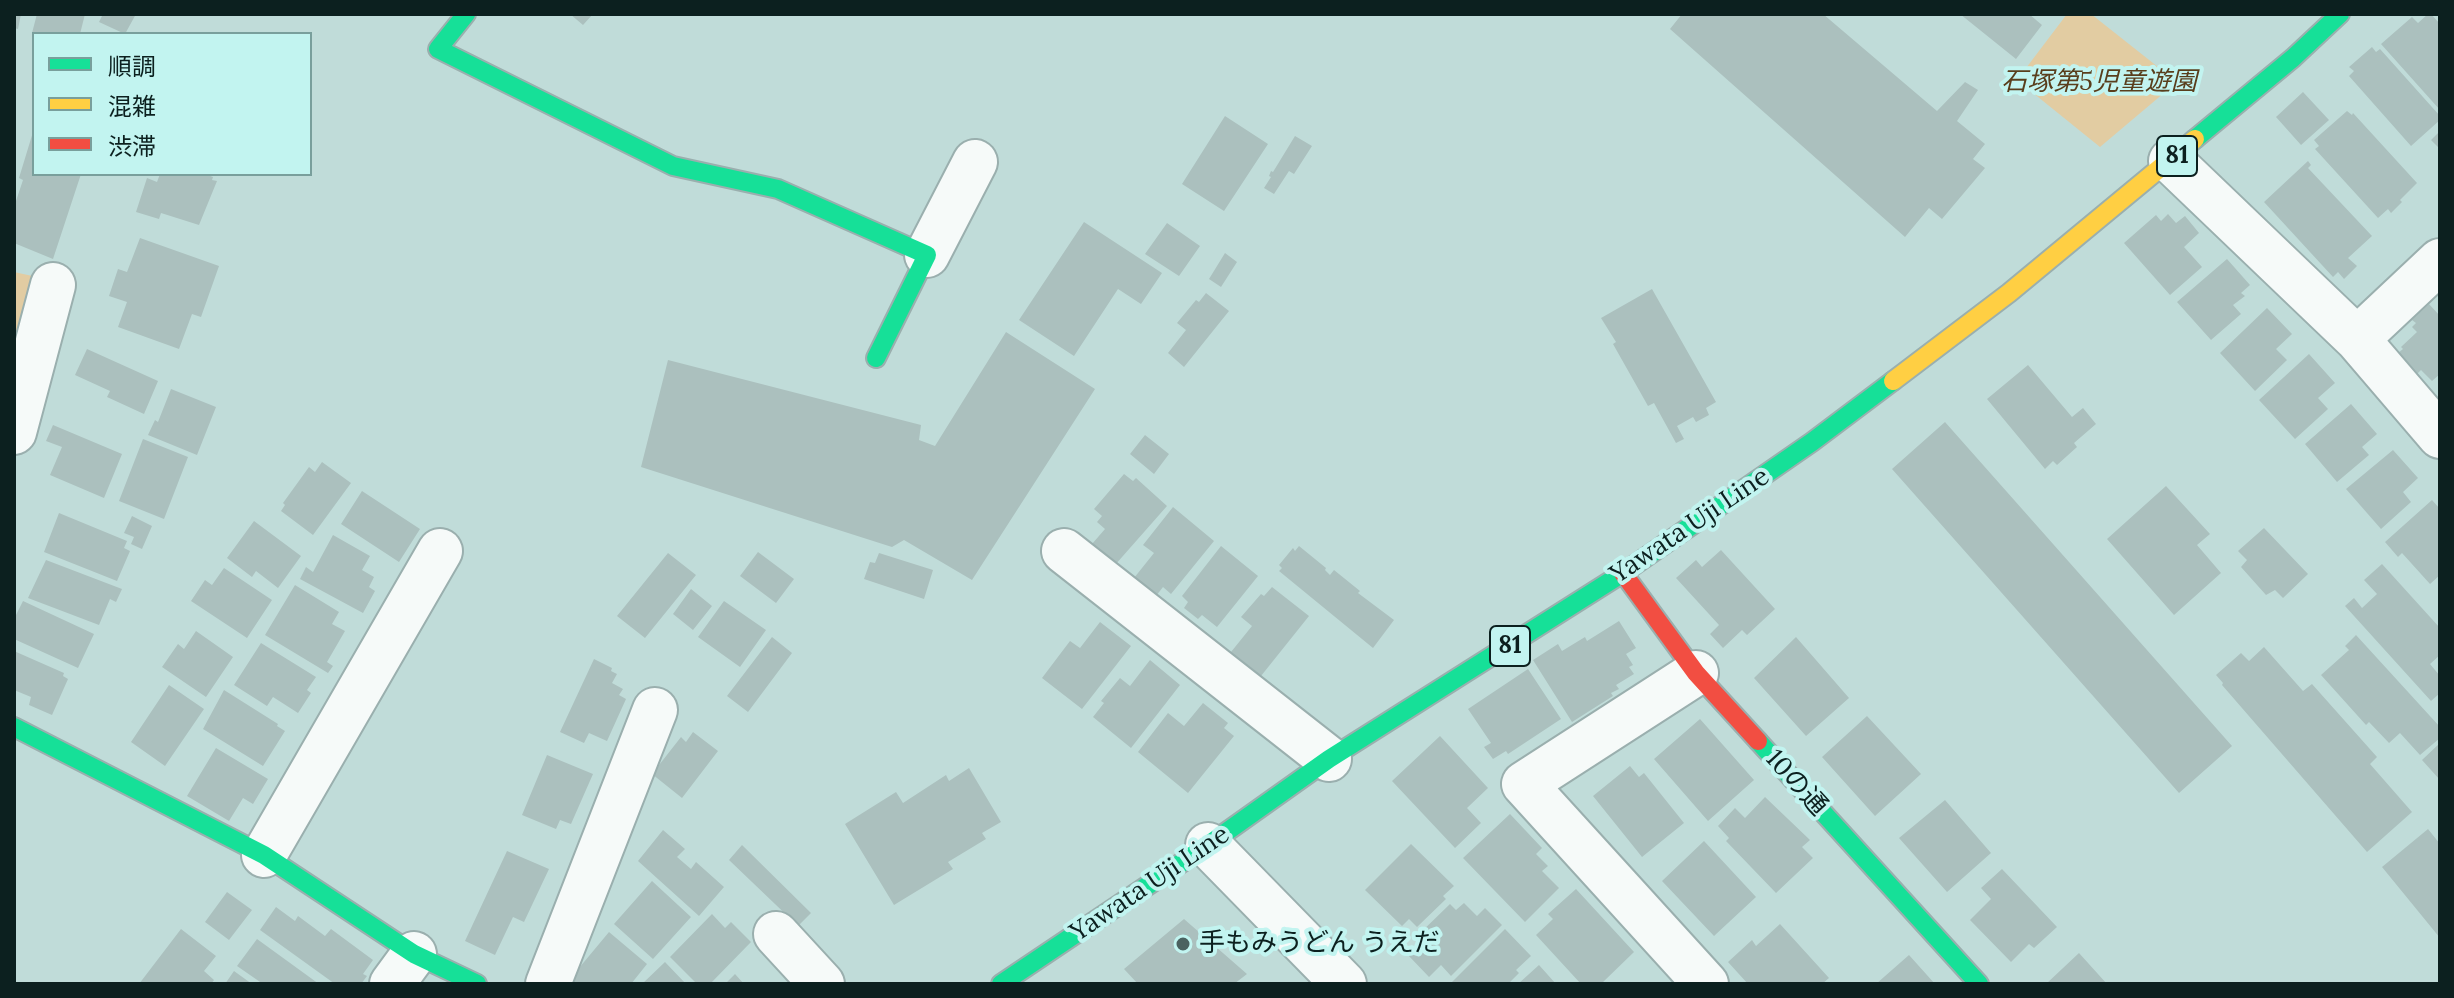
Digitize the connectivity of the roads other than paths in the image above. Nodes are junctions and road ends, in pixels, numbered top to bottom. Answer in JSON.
{"nodes":[{"id":1,"x":466,"y":14,"type":"edge"},
{"id":2,"x":2340,"y":14,"type":"edge"},
{"id":3,"x":2171,"y":161,"type":"junction"},
{"id":4,"x":975,"y":162,"type":"dead end"},
{"id":5,"x":927,"y":255,"type":"junction"},
{"id":6,"x":2440,"y":261,"type":"edge"},
{"id":7,"x":53,"y":285,"type":"dead end"},
{"id":8,"x":2357,"y":339,"type":"junction"},
{"id":9,"x":876,"y":358,"type":"dead end"},
{"id":10,"x":14,"y":432,"type":"edge"},
{"id":11,"x":2440,"y":436,"type":"edge"},
{"id":12,"x":440,"y":551,"type":"dead end"},
{"id":13,"x":1064,"y":551,"type":"dead end"},
{"id":14,"x":1623,"y":573,"type":"junction"},
{"id":15,"x":1696,"y":673,"type":"junction"},
{"id":16,"x":655,"y":710,"type":"dead end"},
{"id":17,"x":14,"y":727,"type":"edge"},
{"id":18,"x":1329,"y":759,"type":"junction"},
{"id":19,"x":1208,"y":845,"type":"junction"},
{"id":20,"x":264,"y":855,"type":"junction"},
{"id":21,"x":776,"y":934,"type":"dead end"},
{"id":22,"x":403,"y":969,"type":"edge"},
{"id":23,"x":477,"y":984,"type":"edge"},
{"id":24,"x":548,"y":984,"type":"edge"},
{"id":25,"x":822,"y":984,"type":"edge"},
{"id":26,"x":1001,"y":984,"type":"edge"},
{"id":27,"x":1344,"y":984,"type":"edge"},
{"id":28,"x":1706,"y":984,"type":"edge"},
{"id":29,"x":1979,"y":984,"type":"edge"}],
"edges":[{"from":1,"to":5,"type":"street"},
{"from":2,"to":3,"type":"street","name":"Yawata Uji Line","number":"81"},
{"from":3,"to":8,"type":"street"},
{"from":3,"to":14,"type":"street","name":"Yawata Uji Line","number":"81"},
{"from":4,"to":5,"type":"street"},
{"from":5,"to":9,"type":"street"},
{"from":6,"to":8,"type":"street"},
{"from":7,"to":10,"type":"street"},
{"from":8,"to":11,"type":"street"},
{"from":12,"to":20,"type":"street"},
{"from":13,"to":18,"type":"street"},
{"from":14,"to":15,"type":"street","name":"10の通"},
{"from":14,"to":18,"type":"street","name":"Yawata Uji Line","number":"81"},
{"from":15,"to":28,"type":"street"},
{"from":15,"to":29,"type":"street","name":"10の通"},
{"from":16,"to":24,"type":"street"},
{"from":17,"to":20,"type":"street"},
{"from":18,"to":19,"type":"street","name":"Yawata Uji Line","number":"81"},
{"from":19,"to":26,"type":"street","name":"Yawata Uji Line","number":"81"},
{"from":19,"to":27,"type":"street"},
{"from":20,"to":22,"type":"street"},
{"from":21,"to":25,"type":"street"},
{"from":22,"to":23,"type":"street"}]}
